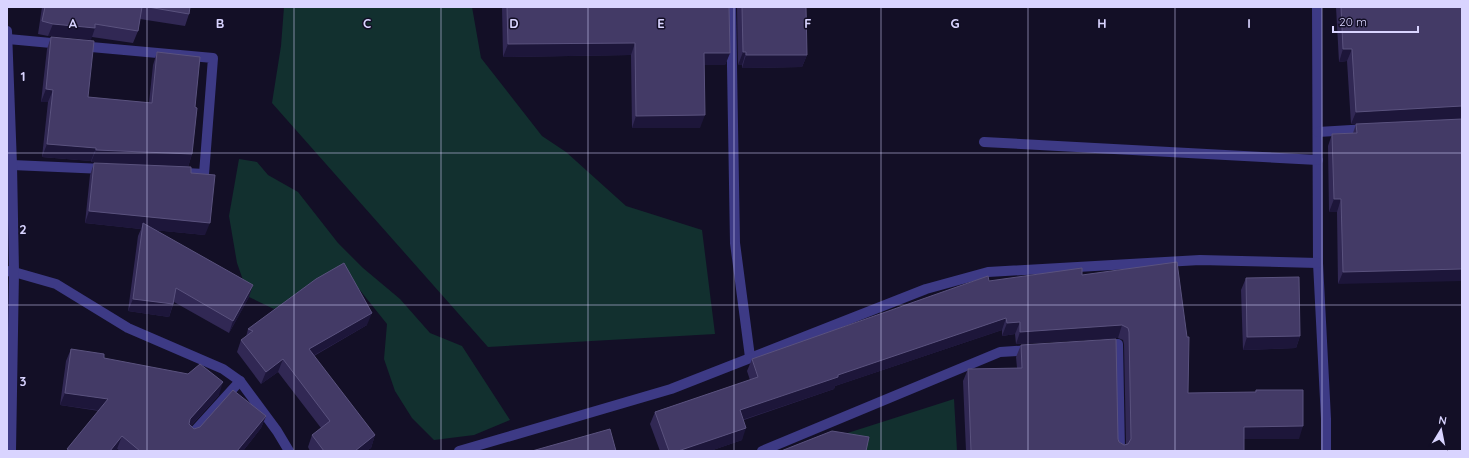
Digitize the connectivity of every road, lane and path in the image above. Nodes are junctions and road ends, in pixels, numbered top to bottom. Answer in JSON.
{"nodes":[{"id":1,"x":731,"y":7,"type":"edge"},
{"id":2,"x":1317,"y":7,"type":"edge"},
{"id":3,"x":7,"y":35,"type":"edge"},
{"id":4,"x":1374,"y":129,"type":"edge"},
{"id":5,"x":1318,"y":132,"type":"junction"},
{"id":6,"x":984,"y":142,"type":"dead end"},
{"id":7,"x":1318,"y":160,"type":"junction"},
{"id":8,"x":12,"y":165,"type":"junction"},
{"id":9,"x":110,"y":169,"type":"edge"},
{"id":10,"x":173,"y":172,"type":"edge"},
{"id":11,"x":1318,"y":263,"type":"junction"},
{"id":12,"x":11,"y":271,"type":"edge"},
{"id":13,"x":1094,"y":346,"type":"edge"},
{"id":14,"x":1039,"y":350,"type":"edge"},
{"id":15,"x":750,"y":357,"type":"junction"},
{"id":16,"x":240,"y":381,"type":"junction"},
{"id":17,"x":192,"y":435,"type":"edge"},
{"id":18,"x":11,"y":451,"type":"edge"},
{"id":19,"x":289,"y":451,"type":"edge"},
{"id":20,"x":459,"y":451,"type":"edge"},
{"id":21,"x":762,"y":451,"type":"edge"},
{"id":22,"x":1120,"y":451,"type":"edge"},
{"id":23,"x":1326,"y":451,"type":"edge"}],
"edges":[{"from":1,"to":15,"type":"street"},
{"from":2,"to":5,"type":"street"},
{"from":3,"to":8,"type":"street"},
{"from":3,"to":10,"type":"street"},
{"from":4,"to":5,"type":"street"},
{"from":5,"to":7,"type":"street"},
{"from":6,"to":7,"type":"street"},
{"from":7,"to":11,"type":"street"},
{"from":8,"to":9,"type":"street"},
{"from":8,"to":12,"type":"street"},
{"from":11,"to":15,"type":"street"},
{"from":11,"to":23,"type":"street"},
{"from":12,"to":16,"type":"street"},
{"from":12,"to":18,"type":"street"},
{"from":13,"to":22,"type":"street"},
{"from":14,"to":21,"type":"street"},
{"from":15,"to":20,"type":"street"},
{"from":16,"to":17,"type":"street"},
{"from":16,"to":19,"type":"street"}]}
